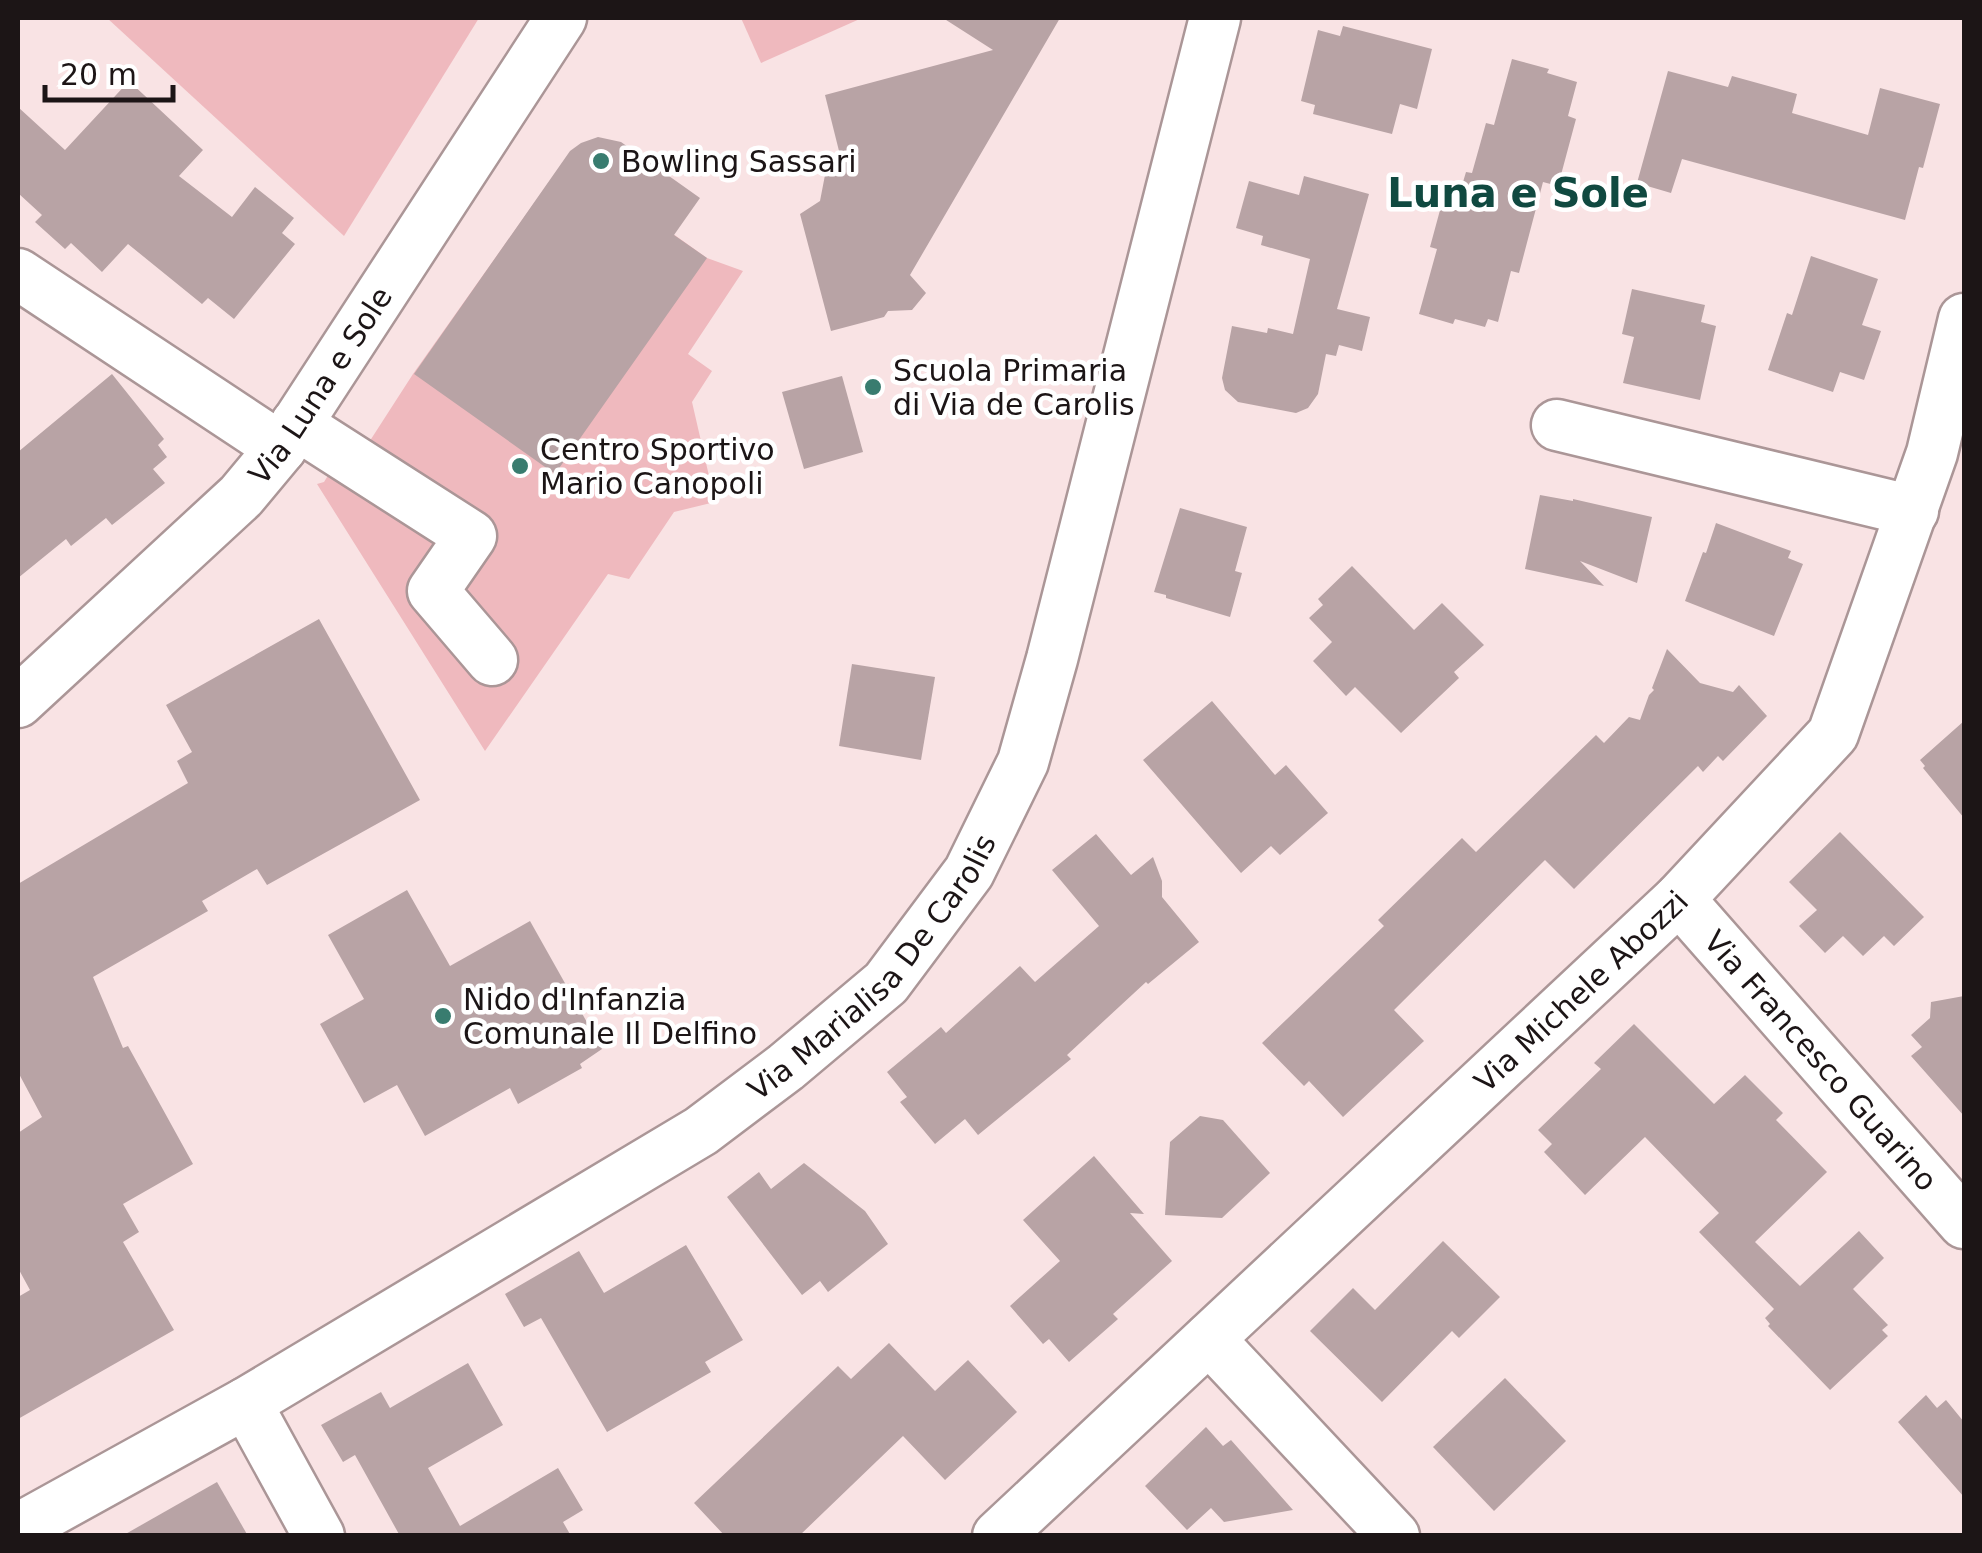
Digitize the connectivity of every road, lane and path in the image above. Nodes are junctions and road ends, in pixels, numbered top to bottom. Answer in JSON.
{"nodes":[{"id":1,"x":560,"y":18,"type":"edge"},
{"id":2,"x":1216,"y":18,"type":"edge"},
{"id":3,"x":18,"y":274,"type":"edge"},
{"id":4,"x":1964,"y":319,"type":"edge"},
{"id":5,"x":1556,"y":425,"type":"dead end"},
{"id":6,"x":288,"y":436,"type":"junction"},
{"id":7,"x":1948,"y":462,"type":"edge"},
{"id":8,"x":1914,"y":511,"type":"junction"},
{"id":9,"x":492,"y":660,"type":"dead end"},
{"id":10,"x":18,"y":702,"type":"edge"},
{"id":11,"x":1679,"y":899,"type":"junction"},
{"id":12,"x":1964,"y":1223,"type":"edge"},
{"id":13,"x":1209,"y":1339,"type":"junction"},
{"id":14,"x":246,"y":1403,"type":"junction"},
{"id":15,"x":18,"y":1529,"type":"edge"},
{"id":16,"x":318,"y":1536,"type":"edge"},
{"id":17,"x":998,"y":1536,"type":"edge"},
{"id":18,"x":1394,"y":1536,"type":"edge"}],
"edges":[{"from":1,"to":6,"type":"street","name":"Via Luna e Sole"},
{"from":2,"to":14,"type":"street","name":"Via Marialisa De Carolis"},
{"from":3,"to":6,"type":"street"},
{"from":4,"to":7,"type":"street","name":"Via Michele Abozzi"},
{"from":5,"to":8,"type":"street"},
{"from":6,"to":9,"type":"street"},
{"from":6,"to":10,"type":"street","name":"Via Luna e Sole"},
{"from":7,"to":8,"type":"street","name":"Via Michele Abozzi"},
{"from":8,"to":11,"type":"street","name":"Via Michele Abozzi"},
{"from":11,"to":12,"type":"street","name":"Via Francesco Guarino"},
{"from":11,"to":13,"type":"street","name":"Via Michele Abozzi"},
{"from":13,"to":17,"type":"street","name":"Via Michele Abozzi"},
{"from":13,"to":18,"type":"street"},
{"from":14,"to":15,"type":"street","name":"Via Marialisa De Carolis"},
{"from":14,"to":16,"type":"street"}]}
